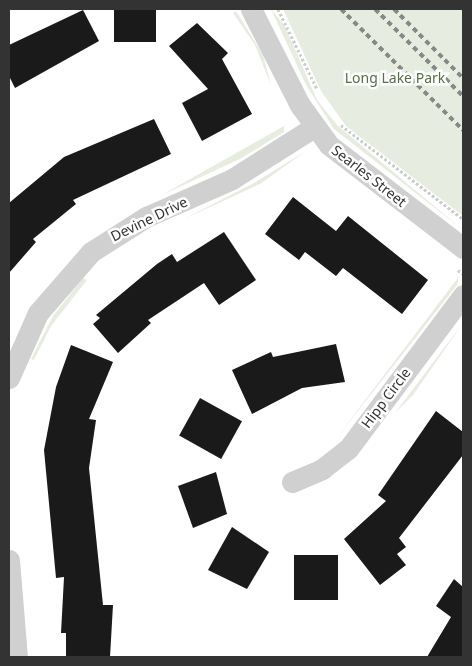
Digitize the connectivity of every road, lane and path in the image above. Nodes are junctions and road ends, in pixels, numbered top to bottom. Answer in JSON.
{"nodes":[{"id":1,"x":252,"y":9,"type":"edge"},
{"id":2,"x":278,"y":9,"type":"edge"},
{"id":3,"x":320,"y":97,"type":"dead end"},
{"id":4,"x":335,"y":120,"type":"dead end"},
{"id":5,"x":314,"y":127,"type":"junction"},
{"id":6,"x":463,"y":219,"type":"edge"},
{"id":7,"x":463,"y":248,"type":"edge"},
{"id":8,"x":458,"y":270,"type":"dead end"},
{"id":9,"x":463,"y":274,"type":"edge"},
{"id":10,"x":463,"y":295,"type":"edge"},
{"id":11,"x":9,"y":378,"type":"edge"},
{"id":12,"x":292,"y":482,"type":"dead end"},
{"id":13,"x":9,"y":560,"type":"edge"},
{"id":14,"x":18,"y":657,"type":"edge"}],
"edges":[{"from":1,"to":5,"type":"street","name":"Searles Street"},
{"from":2,"to":3,"type":"path"},
{"from":4,"to":6,"type":"path"},
{"from":5,"to":7,"type":"street","name":"Searles Street"},
{"from":5,"to":11,"type":"street","name":"Devine Drive"},
{"from":8,"to":9,"type":"path"},
{"from":10,"to":12,"type":"street","name":"Hipp Circle"},
{"from":13,"to":14,"type":"street"}]}
